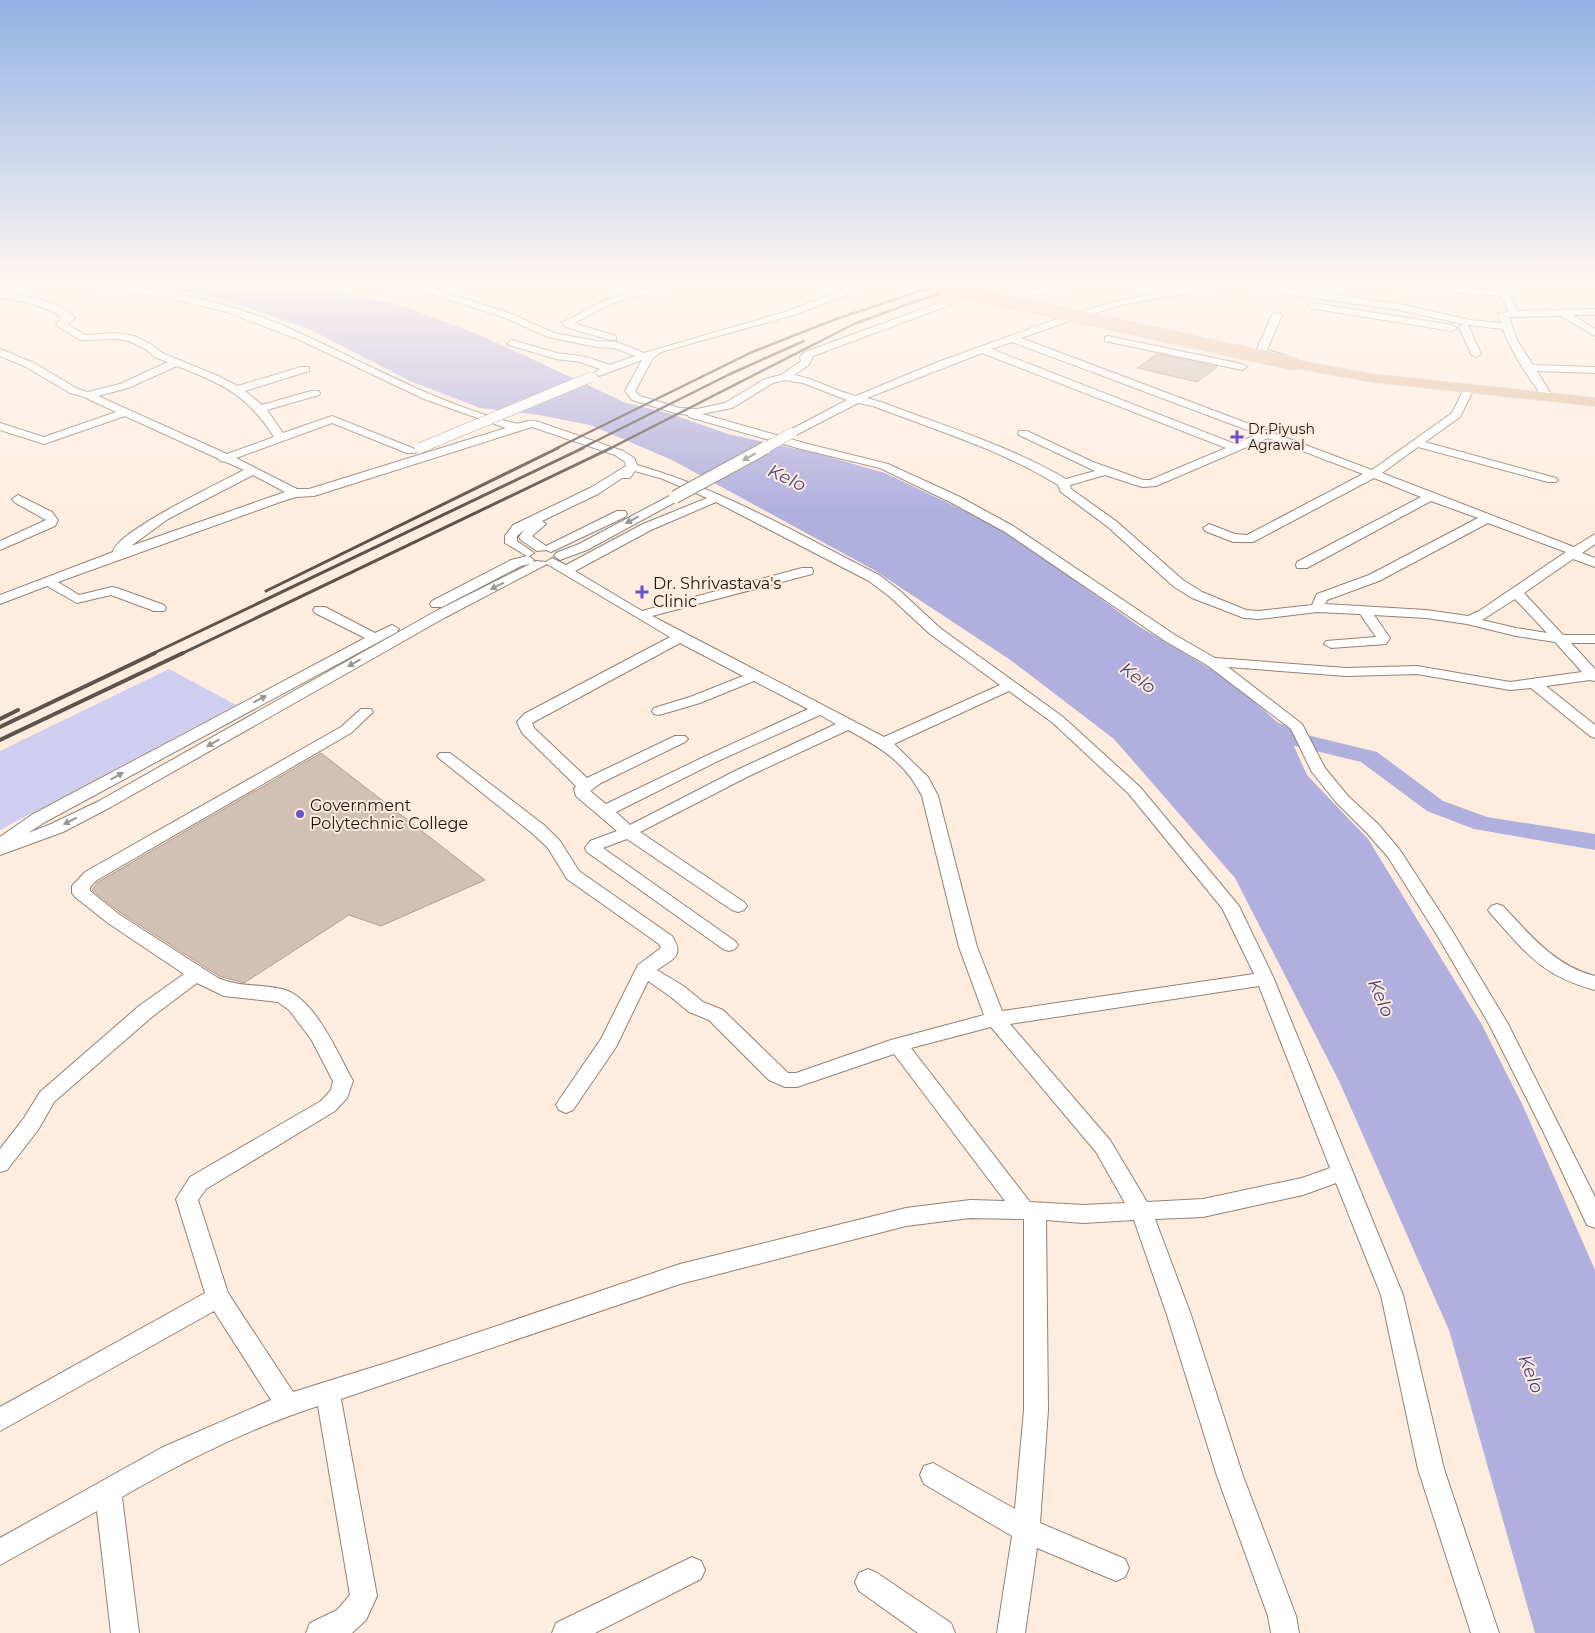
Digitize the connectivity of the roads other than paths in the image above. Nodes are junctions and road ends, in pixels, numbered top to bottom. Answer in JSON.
{"nodes":[{"id":1,"x":19,"y":360,"type":"edge"},
{"id":2,"x":172,"y":360,"type":"edge"},
{"id":3,"x":348,"y":360,"type":"edge"},
{"id":4,"x":362,"y":360,"type":"edge"},
{"id":5,"x":585,"y":360,"type":"edge"},
{"id":6,"x":632,"y":360,"type":"edge"},
{"id":7,"x":647,"y":360,"type":"edge"},
{"id":8,"x":805,"y":360,"type":"edge"},
{"id":9,"x":953,"y":360,"type":"edge"},
{"id":10,"x":1010,"y":360,"type":"edge"},
{"id":11,"x":1071,"y":360,"type":"edge"},
{"id":12,"x":1210,"y":360,"type":"edge"},
{"id":13,"x":1264,"y":360,"type":"edge"},
{"id":14,"x":1278,"y":360,"type":"edge"},
{"id":15,"x":1294,"y":360,"type":"edge"},
{"id":16,"x":1524,"y":360,"type":"edge"},
{"id":17,"x":177,"y":362,"type":"junction"},
{"id":18,"x":1242,"y":368,"type":"dead end"},
{"id":19,"x":1528,"y":368,"type":"junction"},
{"id":20,"x":305,"y":369,"type":"dead end"},
{"id":21,"x":610,"y":369,"type":"junction"},
{"id":22,"x":1316,"y":369,"type":"junction"},
{"id":23,"x":1595,"y":370,"type":"edge"},
{"id":24,"x":785,"y":376,"type":"junction"},
{"id":25,"x":591,"y":377,"type":"joint"},
{"id":26,"x":1469,"y":389,"type":"junction"},
{"id":27,"x":236,"y":390,"type":"junction"},
{"id":28,"x":315,"y":393,"type":"dead end"},
{"id":29,"x":88,"y":395,"type":"junction"},
{"id":30,"x":1547,"y":396,"type":"junction"},
{"id":31,"x":855,"y":399,"type":"junction"},
{"id":32,"x":1595,"y":402,"type":"edge"},
{"id":33,"x":260,"y":409,"type":"junction"},
{"id":34,"x":679,"y":411,"type":"junction"},
{"id":35,"x":125,"y":412,"type":"junction"},
{"id":36,"x":826,"y":413,"type":"junction"},
{"id":37,"x":532,"y":423,"type":"junction"},
{"id":38,"x":0,"y":426,"type":"edge"},
{"id":39,"x":518,"y":428,"type":"junction"},
{"id":40,"x":777,"y":429,"type":"joint"},
{"id":41,"x":1023,"y":433,"type":"dead end"},
{"id":42,"x":1268,"y":434,"type":"junction"},
{"id":43,"x":280,"y":437,"type":"junction"},
{"id":44,"x":1416,"y":444,"type":"junction"},
{"id":45,"x":1235,"y":448,"type":"junction"},
{"id":46,"x":416,"y":449,"type":"junction"},
{"id":47,"x":224,"y":459,"type":"junction"},
{"id":48,"x":397,"y":466,"type":"junction"},
{"id":49,"x":632,"y":467,"type":"junction"},
{"id":50,"x":252,"y":470,"type":"junction"},
{"id":51,"x":1107,"y":471,"type":"junction"},
{"id":52,"x":1373,"y":474,"type":"junction"},
{"id":53,"x":1552,"y":480,"type":"dead end"},
{"id":54,"x":1064,"y":483,"type":"junction"},
{"id":55,"x":310,"y":493,"type":"junction"},
{"id":56,"x":662,"y":493,"type":"joint"},
{"id":57,"x":295,"y":494,"type":"junction"},
{"id":58,"x":1431,"y":496,"type":"junction"},
{"id":59,"x":18,"y":498,"type":"dead end"},
{"id":60,"x":716,"y":498,"type":"junction"},
{"id":61,"x":1488,"y":518,"type":"junction"},
{"id":62,"x":1209,"y":528,"type":"dead end"},
{"id":63,"x":1595,"y":538,"type":"edge"},
{"id":64,"x":0,"y":546,"type":"edge"},
{"id":65,"x":1574,"y":553,"type":"junction"},
{"id":66,"x":112,"y":557,"type":"junction"},
{"id":67,"x":546,"y":558,"type":"junction"},
{"id":68,"x":1595,"y":563,"type":"edge"},
{"id":69,"x":1302,"y":565,"type":"dead end"},
{"id":70,"x":807,"y":571,"type":"dead end"},
{"id":71,"x":52,"y":584,"type":"junction"},
{"id":72,"x":0,"y":586,"type":"edge"},
{"id":73,"x":1516,"y":592,"type":"junction"},
{"id":74,"x":15,"y":593,"type":"junction"},
{"id":75,"x":0,"y":600,"type":"edge"},
{"id":76,"x":0,"y":606,"type":"edge"},
{"id":77,"x":160,"y":608,"type":"dead end"},
{"id":78,"x":1317,"y":608,"type":"junction"},
{"id":79,"x":320,"y":610,"type":"dead end"},
{"id":80,"x":1364,"y":611,"type":"junction"},
{"id":81,"x":642,"y":615,"type":"junction"},
{"id":82,"x":1469,"y":620,"type":"junction"},
{"id":83,"x":681,"y":637,"type":"junction"},
{"id":84,"x":375,"y":638,"type":"junction"},
{"id":85,"x":1558,"y":638,"type":"junction"},
{"id":86,"x":1595,"y":639,"type":"edge"},
{"id":87,"x":1331,"y":644,"type":"dead end"},
{"id":88,"x":1212,"y":662,"type":"junction"},
{"id":89,"x":755,"y":676,"type":"junction"},
{"id":90,"x":1594,"y":676,"type":"edge"},
{"id":91,"x":1535,"y":684,"type":"junction"},
{"id":92,"x":1009,"y":686,"type":"junction"},
{"id":93,"x":819,"y":710,"type":"junction"},
{"id":94,"x":659,"y":711,"type":"dead end"},
{"id":95,"x":366,"y":712,"type":"dead end"},
{"id":96,"x":848,"y":724,"type":"junction"},
{"id":97,"x":1297,"y":727,"type":"joint"},
{"id":98,"x":1595,"y":733,"type":"edge"},
{"id":99,"x":680,"y":739,"type":"dead end"},
{"id":100,"x":884,"y":743,"type":"junction"},
{"id":101,"x":445,"y":756,"type":"dead end"},
{"id":102,"x":586,"y":786,"type":"junction"},
{"id":103,"x":605,"y":811,"type":"junction"},
{"id":104,"x":628,"y":832,"type":"junction"},
{"id":105,"x":0,"y":845,"type":"edge"},
{"id":106,"x":0,"y":850,"type":"edge"},
{"id":107,"x":738,"y":906,"type":"dead end"},
{"id":108,"x":1497,"y":910,"type":"dead end"},
{"id":109,"x":729,"y":945,"type":"dead end"},
{"id":110,"x":644,"y":970,"type":"junction"},
{"id":111,"x":196,"y":974,"type":"junction"},
{"id":112,"x":1265,"y":979,"type":"junction"},
{"id":113,"x":1595,"y":983,"type":"edge"},
{"id":114,"x":995,"y":1019,"type":"junction"},
{"id":115,"x":898,"y":1045,"type":"junction"},
{"id":116,"x":566,"y":1106,"type":"dead end"},
{"id":117,"x":0,"y":1164,"type":"edge"},
{"id":118,"x":1343,"y":1172,"type":"junction"},
{"id":119,"x":1141,"y":1210,"type":"junction"},
{"id":120,"x":1030,"y":1211,"type":"junction"},
{"id":121,"x":1595,"y":1219,"type":"edge"},
{"id":122,"x":218,"y":1297,"type":"junction"},
{"id":123,"x":328,"y":1392,"type":"junction"},
{"id":124,"x":288,"y":1404,"type":"junction"},
{"id":125,"x":0,"y":1420,"type":"edge"},
{"id":126,"x":933,"y":1475,"type":"dead end"},
{"id":127,"x":108,"y":1491,"type":"junction"},
{"id":128,"x":1026,"y":1530,"type":"junction"},
{"id":129,"x":0,"y":1552,"type":"edge"},
{"id":130,"x":1116,"y":1568,"type":"dead end"},
{"id":131,"x":692,"y":1570,"type":"dead end"},
{"id":132,"x":868,"y":1582,"type":"dead end"},
{"id":133,"x":125,"y":1633,"type":"edge"},
{"id":134,"x":320,"y":1633,"type":"edge"},
{"id":135,"x":566,"y":1633,"type":"edge"},
{"id":136,"x":941,"y":1633,"type":"edge"},
{"id":137,"x":1011,"y":1633,"type":"edge"},
{"id":138,"x":1285,"y":1633,"type":"edge"},
{"id":139,"x":1485,"y":1633,"type":"edge"}],
"edges":[{"from":1,"to":29,"type":"street"},
{"from":2,"to":17,"type":"street"},
{"from":3,"to":39,"type":"street"},
{"from":4,"to":37,"type":"street"},
{"from":5,"to":21,"type":"street"},
{"from":6,"to":21,"type":"street"},
{"from":7,"to":34,"type":"street"},
{"from":8,"to":24,"type":"street"},
{"from":9,"to":31,"type":"street"},
{"from":10,"to":45,"type":"street"},
{"from":11,"to":42,"type":"street"},
{"from":12,"to":18,"type":"street"},
{"from":13,"to":22,"type":"street"},
{"from":14,"to":22,"type":"main road","bridge":true},
{"from":15,"to":22,"type":"street"},
{"from":16,"to":19,"type":"street"},
{"from":17,"to":27,"type":"street"},
{"from":17,"to":29,"type":"street"},
{"from":19,"to":23,"type":"street"},
{"from":19,"to":30,"type":"street"},
{"from":20,"to":27,"type":"street"},
{"from":21,"to":25,"type":"street"},
{"from":22,"to":26,"type":"main road"},
{"from":24,"to":31,"type":"street"},
{"from":24,"to":34,"type":"street"},
{"from":25,"to":46,"type":"street","bridge":true},
{"from":26,"to":30,"type":"main road"},
{"from":26,"to":44,"type":"street"},
{"from":27,"to":33,"type":"street"},
{"from":28,"to":33,"type":"street"},
{"from":29,"to":35,"type":"street"},
{"from":30,"to":32,"type":"main road"},
{"from":31,"to":36,"type":"street"},
{"from":31,"to":54,"type":"street"},
{"from":33,"to":43,"type":"street"},
{"from":34,"to":88,"type":"street"},
{"from":35,"to":38,"type":"street"},
{"from":35,"to":47,"type":"street"},
{"from":36,"to":40,"type":"street"},
{"from":36,"to":67,"type":"street","one_way":true,"bridge":true},
{"from":37,"to":39,"type":"street"},
{"from":37,"to":49,"type":"street"},
{"from":39,"to":48,"type":"street"},
{"from":40,"to":56,"type":"street"},
{"from":41,"to":51,"type":"street"},
{"from":42,"to":45,"type":"street"},
{"from":42,"to":52,"type":"street"},
{"from":43,"to":46,"type":"street"},
{"from":43,"to":47,"type":"street"},
{"from":44,"to":52,"type":"street"},
{"from":44,"to":53,"type":"street"},
{"from":45,"to":51,"type":"street"},
{"from":46,"to":48,"type":"street"},
{"from":47,"to":50,"type":"street"},
{"from":48,"to":55,"type":"street"},
{"from":49,"to":60,"type":"street"},
{"from":49,"to":67,"type":"street"},
{"from":50,"to":57,"type":"street"},
{"from":50,"to":66,"type":"street"},
{"from":51,"to":54,"type":"street"},
{"from":52,"to":58,"type":"street"},
{"from":52,"to":62,"type":"street"},
{"from":54,"to":78,"type":"street"},
{"from":55,"to":57,"type":"street"},
{"from":55,"to":71,"type":"street"},
{"from":56,"to":67,"type":"street"},
{"from":57,"to":66,"type":"street"},
{"from":58,"to":61,"type":"street"},
{"from":58,"to":69,"type":"street"},
{"from":59,"to":64,"type":"street"},
{"from":60,"to":67,"type":"street"},
{"from":60,"to":92,"type":"street"},
{"from":61,"to":65,"type":"street"},
{"from":61,"to":78,"type":"street"},
{"from":63,"to":65,"type":"street"},
{"from":65,"to":68,"type":"street"},
{"from":65,"to":73,"type":"street"},
{"from":66,"to":74,"type":"street"},
{"from":67,"to":81,"type":"street"},
{"from":67,"to":84,"type":"street"},
{"from":67,"to":106,"type":"street","one_way":true},
{"from":70,"to":81,"type":"street"},
{"from":71,"to":76,"type":"street"},
{"from":71,"to":77,"type":"street"},
{"from":72,"to":74,"type":"street"},
{"from":73,"to":82,"type":"street"},
{"from":73,"to":85,"type":"street"},
{"from":74,"to":75,"type":"street"},
{"from":78,"to":80,"type":"street"},
{"from":79,"to":84,"type":"street"},
{"from":80,"to":82,"type":"street"},
{"from":80,"to":87,"type":"street"},
{"from":81,"to":83,"type":"street"},
{"from":82,"to":85,"type":"street"},
{"from":83,"to":89,"type":"street"},
{"from":83,"to":102,"type":"street"},
{"from":105,"to":84,"type":"street","one_way":true},
{"from":85,"to":86,"type":"street"},
{"from":85,"to":90,"type":"street"},
{"from":88,"to":91,"type":"street"},
{"from":88,"to":97,"type":"street"},
{"from":89,"to":93,"type":"street"},
{"from":89,"to":94,"type":"street"},
{"from":90,"to":91,"type":"street"},
{"from":91,"to":98,"type":"street"},
{"from":92,"to":100,"type":"street"},
{"from":92,"to":112,"type":"street"},
{"from":93,"to":96,"type":"street"},
{"from":93,"to":103,"type":"street"},
{"from":95,"to":111,"type":"street"},
{"from":96,"to":100,"type":"street"},
{"from":96,"to":104,"type":"street"},
{"from":97,"to":121,"type":"street"},
{"from":99,"to":102,"type":"street"},
{"from":100,"to":114,"type":"street"},
{"from":101,"to":110,"type":"street"},
{"from":102,"to":103,"type":"street"},
{"from":103,"to":104,"type":"street"},
{"from":104,"to":107,"type":"street"},
{"from":104,"to":109,"type":"street"},
{"from":108,"to":113,"type":"street"},
{"from":110,"to":115,"type":"street"},
{"from":110,"to":116,"type":"street"},
{"from":111,"to":117,"type":"street"},
{"from":111,"to":122,"type":"street"},
{"from":112,"to":114,"type":"street"},
{"from":112,"to":118,"type":"street"},
{"from":114,"to":115,"type":"street"},
{"from":114,"to":119,"type":"street"},
{"from":115,"to":120,"type":"street"},
{"from":118,"to":119,"type":"street"},
{"from":118,"to":139,"type":"street"},
{"from":119,"to":120,"type":"street"},
{"from":119,"to":138,"type":"street"},
{"from":120,"to":123,"type":"street"},
{"from":120,"to":128,"type":"street"},
{"from":122,"to":124,"type":"street"},
{"from":122,"to":125,"type":"street"},
{"from":123,"to":124,"type":"street"},
{"from":123,"to":134,"type":"street"},
{"from":124,"to":127,"type":"street"},
{"from":126,"to":128,"type":"street"},
{"from":127,"to":129,"type":"street"},
{"from":127,"to":133,"type":"street"},
{"from":128,"to":130,"type":"street"},
{"from":128,"to":137,"type":"street"},
{"from":131,"to":135,"type":"street"},
{"from":132,"to":136,"type":"street"}]}
